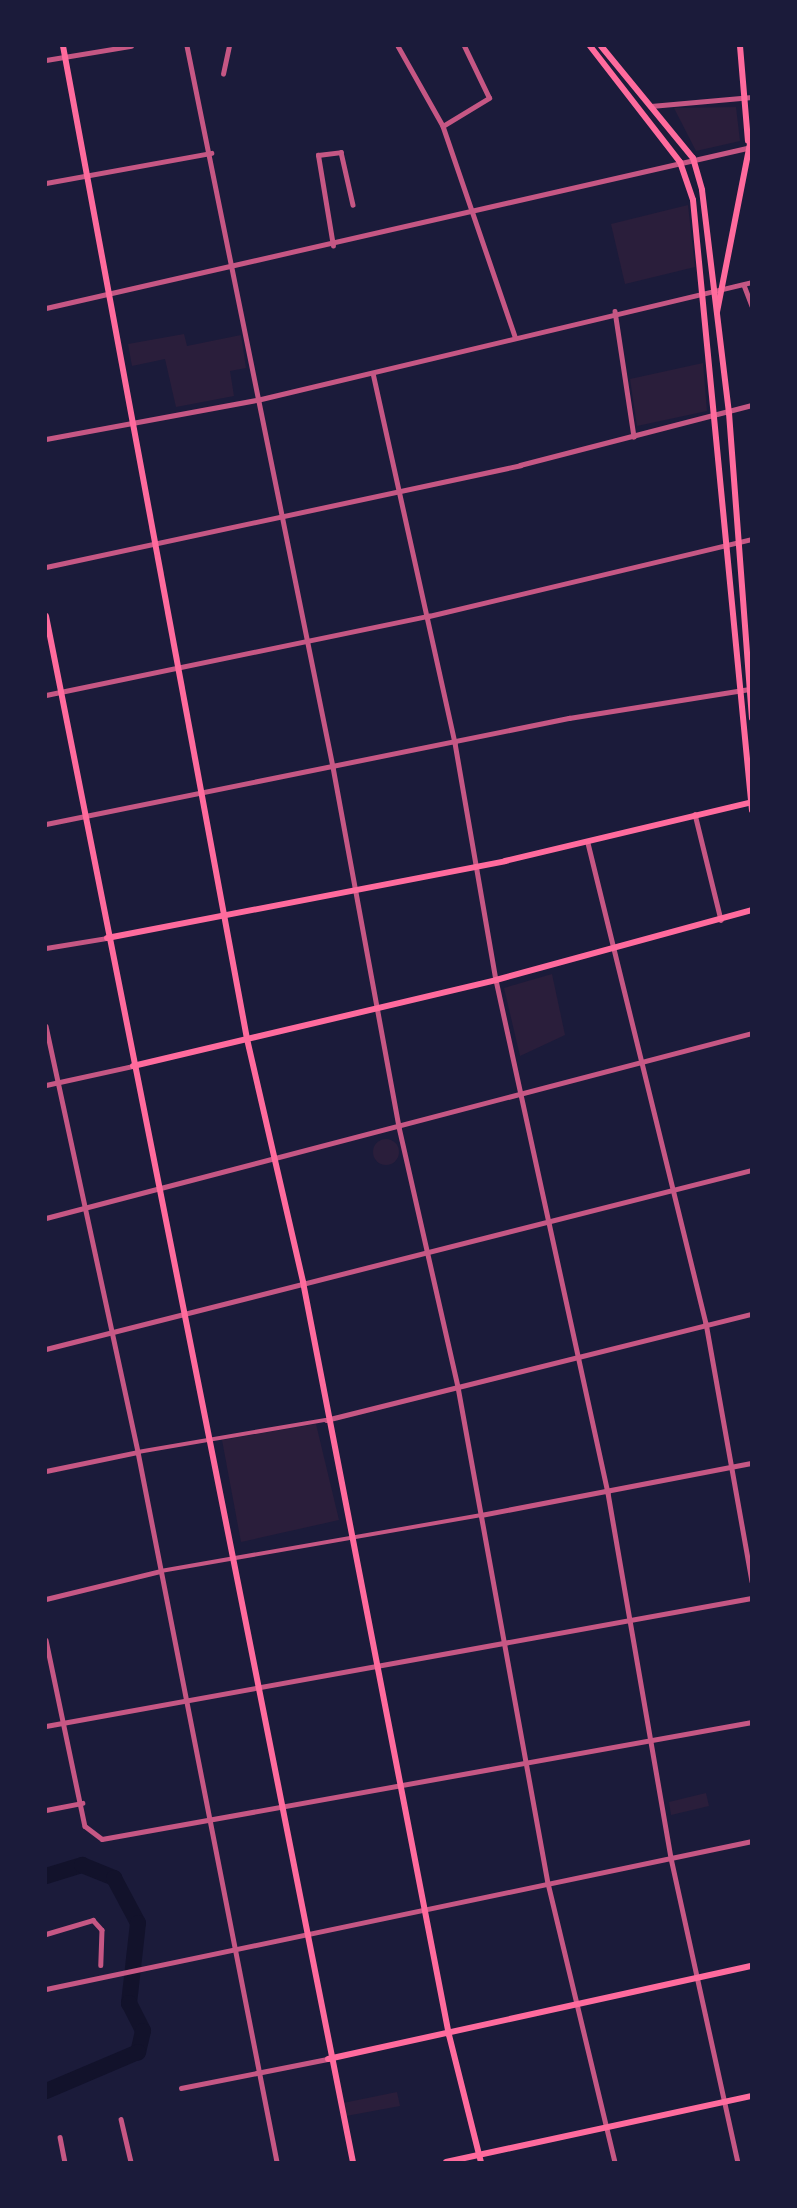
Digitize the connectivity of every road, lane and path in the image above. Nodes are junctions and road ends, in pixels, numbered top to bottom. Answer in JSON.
{"nodes":[{"id":1,"x":63,"y":46,"type":"edge"},
{"id":2,"x":131,"y":46,"type":"edge"},
{"id":3,"x":187,"y":46,"type":"edge"},
{"id":4,"x":229,"y":46,"type":"edge"},
{"id":5,"x":398,"y":46,"type":"edge"},
{"id":6,"x":464,"y":46,"type":"edge"},
{"id":7,"x":595,"y":46,"type":"edge"},
{"id":8,"x":740,"y":46,"type":"edge"},
{"id":9,"x":65,"y":57,"type":"junction"},
{"id":10,"x":46,"y":60,"type":"edge"},
{"id":11,"x":223,"y":74,"type":"dead end"},
{"id":12,"x":748,"y":97,"type":"edge"},
{"id":13,"x":651,"y":106,"type":"junction"},
{"id":14,"x":443,"y":126,"type":"junction"},
{"id":15,"x":751,"y":134,"type":"edge"},
{"id":16,"x":750,"y":147,"type":"edge"},
{"id":17,"x":211,"y":153,"type":"junction"},
{"id":18,"x":693,"y":158,"type":"junction"},
{"id":19,"x":680,"y":162,"type":"junction"},
{"id":20,"x":90,"y":174,"type":"junction"},
{"id":21,"x":46,"y":183,"type":"edge"},
{"id":22,"x":353,"y":205,"type":"dead end"},
{"id":23,"x":471,"y":213,"type":"junction"},
{"id":24,"x":333,"y":246,"type":"junction"},
{"id":25,"x":233,"y":269,"type":"junction"},
{"id":26,"x":751,"y":282,"type":"edge"},
{"id":27,"x":744,"y":285,"type":"junction"},
{"id":28,"x":724,"y":290,"type":"junction"},
{"id":29,"x":714,"y":292,"type":"junction"},
{"id":30,"x":114,"y":293,"type":"junction"},
{"id":31,"x":703,"y":294,"type":"junction"},
{"id":32,"x":751,"y":306,"type":"edge"},
{"id":33,"x":46,"y":308,"type":"edge"},
{"id":34,"x":615,"y":310,"type":"junction"},
{"id":35,"x":716,"y":314,"type":"junction"},
{"id":36,"x":515,"y":336,"type":"junction"},
{"id":37,"x":710,"y":351,"type":"junction"},
{"id":38,"x":721,"y":351,"type":"junction"},
{"id":39,"x":373,"y":373,"type":"junction"},
{"id":40,"x":257,"y":400,"type":"junction"},
{"id":41,"x":751,"y":405,"type":"edge"},
{"id":42,"x":729,"y":413,"type":"junction"},
{"id":43,"x":717,"y":416,"type":"junction"},
{"id":44,"x":135,"y":423,"type":"junction"},
{"id":45,"x":634,"y":438,"type":"junction"},
{"id":46,"x":46,"y":439,"type":"edge"},
{"id":47,"x":398,"y":493,"type":"junction"},
{"id":48,"x":279,"y":519,"type":"junction"},
{"id":49,"x":751,"y":539,"type":"edge"},
{"id":50,"x":740,"y":540,"type":"junction"},
{"id":51,"x":725,"y":541,"type":"junction"},
{"id":52,"x":155,"y":545,"type":"junction"},
{"id":53,"x":46,"y":567,"type":"edge"},
{"id":54,"x":46,"y":616,"type":"edge"},
{"id":55,"x":429,"y":616,"type":"junction"},
{"id":56,"x":306,"y":641,"type":"junction"},
{"id":57,"x":180,"y":668,"type":"junction"},
{"id":58,"x":750,"y":689,"type":"edge"},
{"id":59,"x":738,"y":690,"type":"junction"},
{"id":60,"x":61,"y":692,"type":"junction"},
{"id":61,"x":46,"y":695,"type":"edge"},
{"id":62,"x":751,"y":718,"type":"edge"},
{"id":63,"x":455,"y":743,"type":"junction"},
{"id":64,"x":333,"y":766,"type":"junction"},
{"id":65,"x":203,"y":792,"type":"junction"},
{"id":66,"x":750,"y":802,"type":"edge"},
{"id":67,"x":751,"y":810,"type":"edge"},
{"id":68,"x":695,"y":814,"type":"junction"},
{"id":69,"x":82,"y":817,"type":"junction"},
{"id":70,"x":46,"y":824,"type":"edge"},
{"id":71,"x":588,"y":844,"type":"junction"},
{"id":72,"x":476,"y":866,"type":"junction"},
{"id":73,"x":355,"y":891,"type":"junction"},
{"id":74,"x":751,"y":910,"type":"edge"},
{"id":75,"x":228,"y":919,"type":"junction"},
{"id":76,"x":722,"y":921,"type":"junction"},
{"id":77,"x":107,"y":938,"type":"junction"},
{"id":78,"x":618,"y":947,"type":"junction"},
{"id":79,"x":46,"y":948,"type":"edge"},
{"id":80,"x":496,"y":980,"type":"junction"},
{"id":81,"x":375,"y":1009,"type":"junction"},
{"id":82,"x":46,"y":1026,"type":"edge"},
{"id":83,"x":751,"y":1034,"type":"edge"},
{"id":84,"x":247,"y":1040,"type":"junction"},
{"id":85,"x":644,"y":1063,"type":"junction"},
{"id":86,"x":133,"y":1066,"type":"junction"},
{"id":87,"x":57,"y":1082,"type":"junction"},
{"id":88,"x":46,"y":1085,"type":"edge"},
{"id":89,"x":521,"y":1095,"type":"junction"},
{"id":90,"x":399,"y":1127,"type":"junction"},
{"id":91,"x":277,"y":1159,"type":"junction"},
{"id":92,"x":751,"y":1170,"type":"edge"},
{"id":93,"x":157,"y":1188,"type":"junction"},
{"id":94,"x":675,"y":1188,"type":"junction"},
{"id":95,"x":85,"y":1207,"type":"junction"},
{"id":96,"x":46,"y":1218,"type":"edge"},
{"id":97,"x":547,"y":1219,"type":"junction"},
{"id":98,"x":424,"y":1250,"type":"junction"},
{"id":99,"x":303,"y":1282,"type":"junction"},
{"id":100,"x":182,"y":1313,"type":"junction"},
{"id":101,"x":751,"y":1314,"type":"edge"},
{"id":102,"x":706,"y":1322,"type":"junction"},
{"id":103,"x":112,"y":1330,"type":"junction"},
{"id":104,"x":46,"y":1349,"type":"edge"},
{"id":105,"x":579,"y":1356,"type":"junction"},
{"id":106,"x":457,"y":1387,"type":"junction"},
{"id":107,"x":326,"y":1420,"type":"junction"},
{"id":108,"x":213,"y":1438,"type":"junction"},
{"id":109,"x":138,"y":1452,"type":"junction"},
{"id":110,"x":751,"y":1463,"type":"edge"},
{"id":111,"x":732,"y":1467,"type":"junction"},
{"id":112,"x":46,"y":1471,"type":"edge"},
{"id":113,"x":608,"y":1493,"type":"junction"},
{"id":114,"x":481,"y":1515,"type":"junction"},
{"id":115,"x":354,"y":1534,"type":"junction"},
{"id":116,"x":232,"y":1556,"type":"junction"},
{"id":117,"x":161,"y":1571,"type":"junction"},
{"id":118,"x":751,"y":1581,"type":"edge"},
{"id":119,"x":751,"y":1598,"type":"edge"},
{"id":120,"x":46,"y":1600,"type":"edge"},
{"id":121,"x":629,"y":1620,"type":"junction"},
{"id":122,"x":46,"y":1640,"type":"edge"},
{"id":123,"x":504,"y":1641,"type":"junction"},
{"id":124,"x":378,"y":1661,"type":"junction"},
{"id":125,"x":254,"y":1686,"type":"junction"},
{"id":126,"x":187,"y":1696,"type":"junction"},
{"id":127,"x":751,"y":1722,"type":"edge"},
{"id":128,"x":60,"y":1723,"type":"junction"},
{"id":129,"x":46,"y":1726,"type":"edge"},
{"id":130,"x":649,"y":1742,"type":"junction"},
{"id":131,"x":526,"y":1762,"type":"junction"},
{"id":132,"x":402,"y":1787,"type":"junction"},
{"id":133,"x":82,"y":1803,"type":"junction"},
{"id":134,"x":278,"y":1807,"type":"junction"},
{"id":135,"x":46,"y":1810,"type":"edge"},
{"id":136,"x":209,"y":1824,"type":"junction"},
{"id":137,"x":751,"y":1841,"type":"edge"},
{"id":138,"x":671,"y":1858,"type":"junction"},
{"id":139,"x":548,"y":1883,"type":"junction"},
{"id":140,"x":426,"y":1909,"type":"junction"},
{"id":141,"x":46,"y":1934,"type":"edge"},
{"id":142,"x":304,"y":1935,"type":"junction"},
{"id":143,"x":234,"y":1950,"type":"junction"},
{"id":144,"x":101,"y":1965,"type":"dead end"},
{"id":145,"x":751,"y":1966,"type":"edge"},
{"id":146,"x":701,"y":1977,"type":"junction"},
{"id":147,"x":48,"y":1988,"type":"edge"},
{"id":148,"x":574,"y":2004,"type":"junction"},
{"id":149,"x":449,"y":2035,"type":"junction"},
{"id":150,"x":328,"y":2059,"type":"junction"},
{"id":151,"x":260,"y":2074,"type":"junction"},
{"id":152,"x":181,"y":2088,"type":"dead end"},
{"id":153,"x":751,"y":2096,"type":"edge"},
{"id":154,"x":727,"y":2101,"type":"junction"},
{"id":155,"x":121,"y":2119,"type":"dead end"},
{"id":156,"x":606,"y":2127,"type":"junction"},
{"id":157,"x":61,"y":2137,"type":"dead end"},
{"id":158,"x":480,"y":2159,"type":"edge"},
{"id":159,"x":65,"y":2162,"type":"edge"},
{"id":160,"x":131,"y":2162,"type":"edge"},
{"id":161,"x":277,"y":2162,"type":"edge"},
{"id":162,"x":354,"y":2162,"type":"edge"},
{"id":163,"x":446,"y":2162,"type":"edge"},
{"id":164,"x":615,"y":2162,"type":"edge"},
{"id":165,"x":738,"y":2162,"type":"edge"}],
"edges":[{"from":1,"to":9,"type":"main road"},
{"from":2,"to":9,"type":"street"},
{"from":3,"to":17,"type":"street"},
{"from":4,"to":11,"type":"street"},
{"from":5,"to":14,"type":"street"},
{"from":6,"to":14,"type":"street"},
{"from":7,"to":13,"type":"main road"},
{"from":7,"to":19,"type":"main road"},
{"from":8,"to":12,"type":"main road"},
{"from":9,"to":10,"type":"street"},
{"from":9,"to":20,"type":"main road"},
{"from":12,"to":13,"type":"street"},
{"from":12,"to":16,"type":"main road"},
{"from":13,"to":18,"type":"main road"},
{"from":14,"to":23,"type":"street"},
{"from":15,"to":16,"type":"main road"},
{"from":16,"to":18,"type":"street"},
{"from":16,"to":28,"type":"main road"},
{"from":17,"to":20,"type":"street"},
{"from":17,"to":25,"type":"street"},
{"from":18,"to":19,"type":"street"},
{"from":18,"to":29,"type":"main road"},
{"from":19,"to":23,"type":"street"},
{"from":19,"to":31,"type":"main road"},
{"from":20,"to":21,"type":"street"},
{"from":20,"to":30,"type":"main road"},
{"from":22,"to":24,"type":"street"},
{"from":23,"to":24,"type":"street"},
{"from":23,"to":36,"type":"street"},
{"from":24,"to":25,"type":"street"},
{"from":25,"to":30,"type":"street"},
{"from":25,"to":40,"type":"street"},
{"from":26,"to":27,"type":"street"},
{"from":27,"to":28,"type":"street"},
{"from":27,"to":32,"type":"street"},
{"from":28,"to":29,"type":"street"},
{"from":28,"to":35,"type":"main road"},
{"from":29,"to":31,"type":"street"},
{"from":29,"to":35,"type":"main road"},
{"from":30,"to":33,"type":"street"},
{"from":30,"to":44,"type":"main road"},
{"from":31,"to":34,"type":"street"},
{"from":31,"to":37,"type":"main road"},
{"from":34,"to":36,"type":"street"},
{"from":34,"to":45,"type":"street"},
{"from":35,"to":38,"type":"main road"},
{"from":36,"to":39,"type":"street"},
{"from":37,"to":38,"type":"main road"},
{"from":37,"to":43,"type":"main road"},
{"from":38,"to":42,"type":"main road"},
{"from":39,"to":40,"type":"street"},
{"from":39,"to":47,"type":"street"},
{"from":40,"to":44,"type":"street"},
{"from":40,"to":48,"type":"street"},
{"from":41,"to":42,"type":"street"},
{"from":42,"to":43,"type":"street"},
{"from":42,"to":50,"type":"main road"},
{"from":43,"to":45,"type":"street"},
{"from":43,"to":51,"type":"main road"},
{"from":44,"to":46,"type":"street"},
{"from":44,"to":52,"type":"main road"},
{"from":45,"to":47,"type":"street"},
{"from":47,"to":48,"type":"street"},
{"from":47,"to":55,"type":"street"},
{"from":48,"to":52,"type":"street"},
{"from":48,"to":56,"type":"street"},
{"from":49,"to":50,"type":"street"},
{"from":50,"to":51,"type":"street"},
{"from":50,"to":58,"type":"main road"},
{"from":51,"to":55,"type":"street"},
{"from":51,"to":59,"type":"main road"},
{"from":52,"to":53,"type":"street"},
{"from":52,"to":57,"type":"main road"},
{"from":54,"to":60,"type":"main road"},
{"from":55,"to":56,"type":"street"},
{"from":55,"to":63,"type":"street"},
{"from":56,"to":57,"type":"street"},
{"from":56,"to":64,"type":"street"},
{"from":57,"to":60,"type":"street"},
{"from":57,"to":65,"type":"main road"},
{"from":58,"to":59,"type":"street"},
{"from":58,"to":62,"type":"main road"},
{"from":59,"to":63,"type":"street"},
{"from":59,"to":66,"type":"main road"},
{"from":60,"to":61,"type":"street"},
{"from":60,"to":69,"type":"main road"},
{"from":63,"to":64,"type":"street"},
{"from":63,"to":72,"type":"street"},
{"from":64,"to":65,"type":"street"},
{"from":64,"to":73,"type":"street"},
{"from":65,"to":69,"type":"street"},
{"from":65,"to":75,"type":"main road"},
{"from":66,"to":67,"type":"main road"},
{"from":66,"to":68,"type":"main road"},
{"from":68,"to":71,"type":"main road"},
{"from":68,"to":76,"type":"street"},
{"from":69,"to":70,"type":"street"},
{"from":69,"to":77,"type":"main road"},
{"from":71,"to":72,"type":"main road"},
{"from":71,"to":78,"type":"street"},
{"from":72,"to":73,"type":"main road"},
{"from":72,"to":80,"type":"street"},
{"from":73,"to":75,"type":"main road"},
{"from":73,"to":81,"type":"street"},
{"from":74,"to":76,"type":"main road"},
{"from":75,"to":77,"type":"main road"},
{"from":75,"to":84,"type":"main road"},
{"from":76,"to":78,"type":"main road"},
{"from":77,"to":79,"type":"street"},
{"from":77,"to":86,"type":"main road"},
{"from":78,"to":80,"type":"main road"},
{"from":78,"to":85,"type":"street"},
{"from":80,"to":81,"type":"main road"},
{"from":80,"to":89,"type":"street"},
{"from":81,"to":84,"type":"main road"},
{"from":81,"to":90,"type":"street"},
{"from":82,"to":87,"type":"street"},
{"from":83,"to":85,"type":"street"},
{"from":84,"to":86,"type":"main road"},
{"from":84,"to":91,"type":"main road"},
{"from":85,"to":89,"type":"street"},
{"from":85,"to":94,"type":"street"},
{"from":86,"to":87,"type":"street"},
{"from":86,"to":93,"type":"main road"},
{"from":87,"to":88,"type":"street"},
{"from":87,"to":95,"type":"street"},
{"from":89,"to":90,"type":"street"},
{"from":89,"to":97,"type":"street"},
{"from":90,"to":91,"type":"street"},
{"from":90,"to":98,"type":"street"},
{"from":91,"to":93,"type":"street"},
{"from":91,"to":99,"type":"main road"},
{"from":92,"to":94,"type":"street"},
{"from":93,"to":95,"type":"street"},
{"from":93,"to":100,"type":"main road"},
{"from":94,"to":97,"type":"street"},
{"from":94,"to":102,"type":"street"},
{"from":95,"to":96,"type":"street"},
{"from":95,"to":103,"type":"street"},
{"from":97,"to":98,"type":"street"},
{"from":97,"to":105,"type":"street"},
{"from":98,"to":99,"type":"street"},
{"from":98,"to":106,"type":"street"},
{"from":99,"to":100,"type":"street"},
{"from":99,"to":107,"type":"main road"},
{"from":100,"to":103,"type":"street"},
{"from":100,"to":108,"type":"main road"},
{"from":101,"to":102,"type":"street"},
{"from":102,"to":105,"type":"street"},
{"from":102,"to":111,"type":"street"},
{"from":103,"to":104,"type":"street"},
{"from":103,"to":109,"type":"street"},
{"from":105,"to":106,"type":"street"},
{"from":105,"to":113,"type":"street"},
{"from":106,"to":107,"type":"street"},
{"from":106,"to":114,"type":"street"},
{"from":107,"to":108,"type":"street"},
{"from":107,"to":115,"type":"main road"},
{"from":108,"to":109,"type":"street"},
{"from":108,"to":116,"type":"main road"},
{"from":109,"to":112,"type":"street"},
{"from":109,"to":117,"type":"street"},
{"from":110,"to":111,"type":"street"},
{"from":111,"to":113,"type":"street"},
{"from":111,"to":118,"type":"street"},
{"from":113,"to":114,"type":"street"},
{"from":113,"to":121,"type":"street"},
{"from":114,"to":115,"type":"street"},
{"from":114,"to":123,"type":"street"},
{"from":115,"to":116,"type":"street"},
{"from":115,"to":124,"type":"main road"},
{"from":116,"to":117,"type":"street"},
{"from":116,"to":125,"type":"main road"},
{"from":117,"to":120,"type":"street"},
{"from":117,"to":126,"type":"street"},
{"from":119,"to":121,"type":"street"},
{"from":121,"to":123,"type":"street"},
{"from":121,"to":130,"type":"street"},
{"from":122,"to":128,"type":"street"},
{"from":123,"to":124,"type":"street"},
{"from":123,"to":131,"type":"street"},
{"from":124,"to":125,"type":"street"},
{"from":124,"to":132,"type":"main road"},
{"from":125,"to":126,"type":"street"},
{"from":125,"to":134,"type":"main road"},
{"from":126,"to":128,"type":"street"},
{"from":126,"to":136,"type":"street"},
{"from":127,"to":130,"type":"street"},
{"from":128,"to":129,"type":"street"},
{"from":128,"to":133,"type":"street"},
{"from":130,"to":131,"type":"street"},
{"from":130,"to":138,"type":"street"},
{"from":131,"to":132,"type":"street"},
{"from":131,"to":139,"type":"street"},
{"from":132,"to":134,"type":"street"},
{"from":132,"to":140,"type":"main road"},
{"from":133,"to":135,"type":"street"},
{"from":133,"to":136,"type":"street"},
{"from":134,"to":136,"type":"street"},
{"from":134,"to":142,"type":"main road"},
{"from":136,"to":143,"type":"street"},
{"from":137,"to":138,"type":"street"},
{"from":138,"to":139,"type":"street"},
{"from":138,"to":146,"type":"street"},
{"from":139,"to":140,"type":"street"},
{"from":139,"to":148,"type":"street"},
{"from":140,"to":142,"type":"street"},
{"from":140,"to":149,"type":"main road"},
{"from":141,"to":144,"type":"street"},
{"from":142,"to":143,"type":"street"},
{"from":142,"to":150,"type":"main road"},
{"from":143,"to":147,"type":"street"},
{"from":143,"to":151,"type":"street"},
{"from":145,"to":146,"type":"main road"},
{"from":146,"to":148,"type":"main road"},
{"from":146,"to":154,"type":"street"},
{"from":148,"to":149,"type":"main road"},
{"from":148,"to":156,"type":"street"},
{"from":149,"to":150,"type":"main road"},
{"from":149,"to":158,"type":"main road"},
{"from":150,"to":151,"type":"street"},
{"from":150,"to":162,"type":"main road"},
{"from":151,"to":152,"type":"street"},
{"from":151,"to":161,"type":"street"},
{"from":153,"to":154,"type":"main road"},
{"from":154,"to":156,"type":"main road"},
{"from":154,"to":165,"type":"street"},
{"from":155,"to":160,"type":"street"},
{"from":156,"to":158,"type":"main road"},
{"from":156,"to":164,"type":"street"},
{"from":157,"to":159,"type":"street"},
{"from":158,"to":163,"type":"main road"}]}
